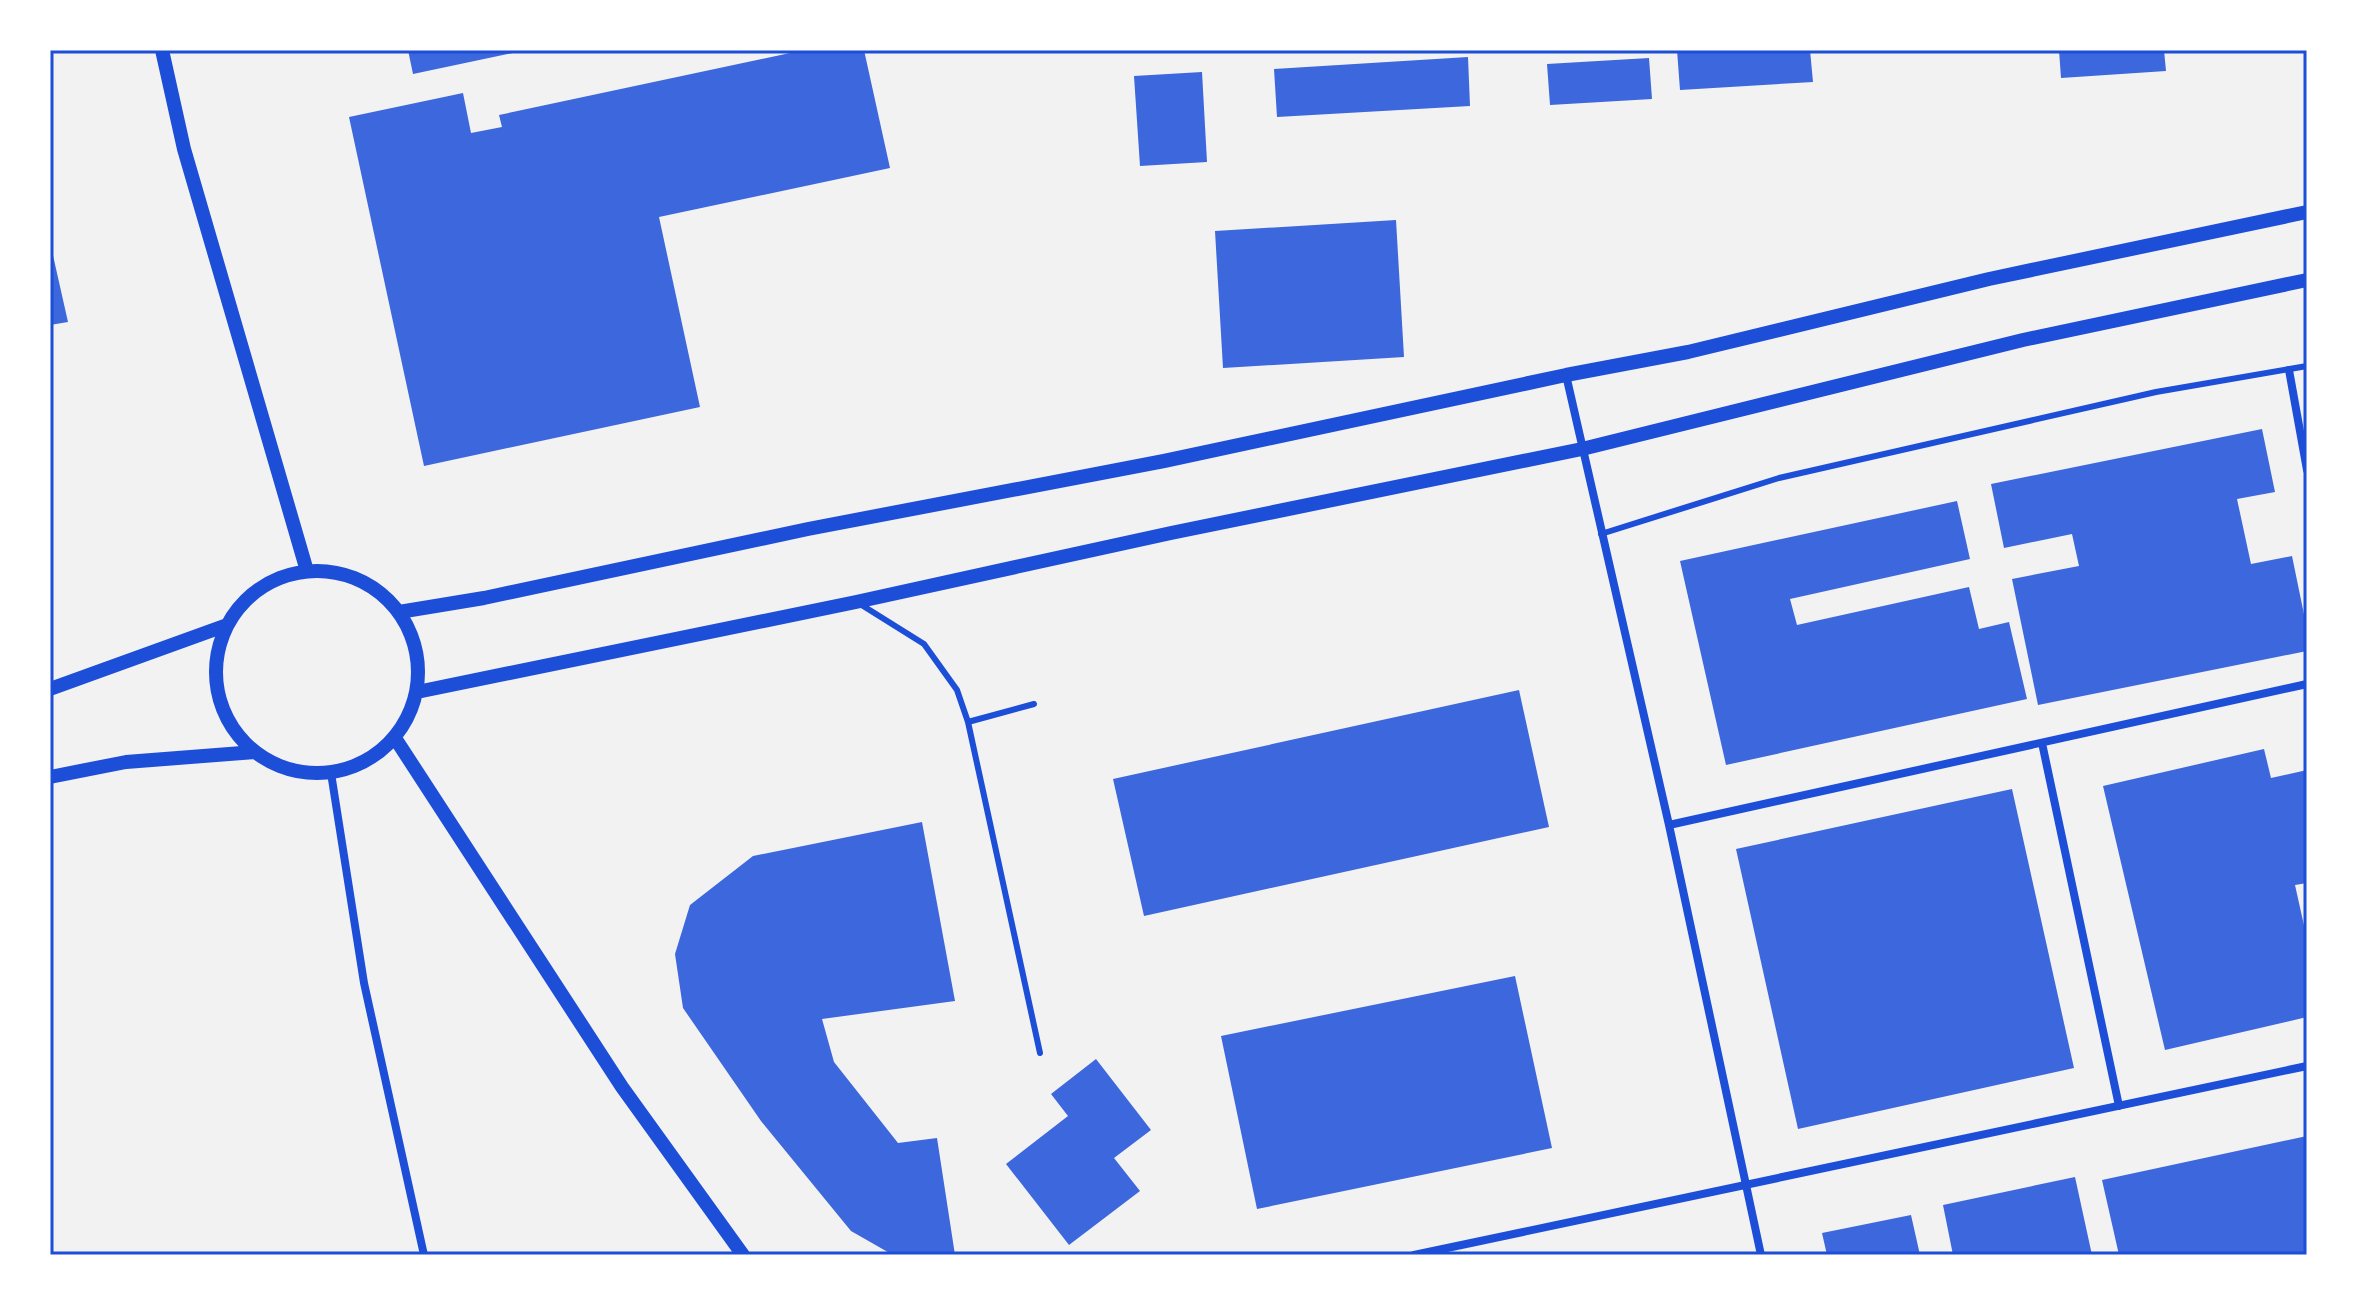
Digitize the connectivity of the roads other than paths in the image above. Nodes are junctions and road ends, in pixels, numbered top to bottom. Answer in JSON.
{"nodes":[{"id":1,"x":162,"y":50,"type":"edge"},
{"id":2,"x":2307,"y":212,"type":"edge"},
{"id":3,"x":2307,"y":280,"type":"edge"},
{"id":4,"x":2307,"y":366,"type":"edge"},
{"id":5,"x":2289,"y":370,"type":"junction"},
{"id":6,"x":1566,"y":375,"type":"junction"},
{"id":7,"x":1582,"y":449,"type":"junction"},
{"id":8,"x":2307,"y":470,"type":"edge"},
{"id":9,"x":1601,"y":534,"type":"junction"},
{"id":10,"x":307,"y":571,"type":"junction"},
{"id":11,"x":856,"y":602,"type":"junction"},
{"id":12,"x":399,"y":612,"type":"junction"},
{"id":13,"x":227,"y":625,"type":"junction"},
{"id":14,"x":2307,"y":684,"type":"edge"},
{"id":15,"x":50,"y":689,"type":"edge"},
{"id":16,"x":417,"y":692,"type":"junction"},
{"id":17,"x":1034,"y":704,"type":"dead end"},
{"id":18,"x":968,"y":722,"type":"junction"},
{"id":19,"x":395,"y":738,"type":"junction"},
{"id":20,"x":2042,"y":743,"type":"junction"},
{"id":21,"x":255,"y":752,"type":"junction"},
{"id":22,"x":331,"y":773,"type":"junction"},
{"id":23,"x":50,"y":777,"type":"edge"},
{"id":24,"x":1669,"y":825,"type":"junction"},
{"id":25,"x":1040,"y":1053,"type":"dead end"},
{"id":26,"x":2307,"y":1066,"type":"edge"},
{"id":27,"x":2119,"y":1106,"type":"junction"},
{"id":28,"x":1745,"y":1185,"type":"junction"},
{"id":29,"x":424,"y":1255,"type":"edge"},
{"id":30,"x":743,"y":1255,"type":"edge"},
{"id":31,"x":1414,"y":1255,"type":"edge"},
{"id":32,"x":1761,"y":1255,"type":"edge"}],
"edges":[{"from":1,"to":10,"type":"street"},
{"from":2,"to":6,"type":"street"},
{"from":3,"to":7,"type":"street"},
{"from":4,"to":5,"type":"lane"},
{"from":5,"to":8,"type":"street"},
{"from":5,"to":9,"type":"lane"},
{"from":6,"to":7,"type":"street"},
{"from":6,"to":12,"type":"street"},
{"from":7,"to":9,"type":"street"},
{"from":7,"to":11,"type":"street"},
{"from":9,"to":24,"type":"street"},
{"from":10,"to":12,"type":"street"},
{"from":10,"to":13,"type":"street"},
{"from":11,"to":16,"type":"street"},
{"from":11,"to":18,"type":"lane"},
{"from":12,"to":16,"type":"street"},
{"from":13,"to":15,"type":"street"},
{"from":13,"to":21,"type":"street"},
{"from":14,"to":20,"type":"street"},
{"from":16,"to":19,"type":"street"},
{"from":17,"to":18,"type":"lane"},
{"from":18,"to":25,"type":"lane"},
{"from":19,"to":22,"type":"street"},
{"from":19,"to":30,"type":"street"},
{"from":20,"to":24,"type":"street"},
{"from":20,"to":27,"type":"street"},
{"from":21,"to":22,"type":"street"},
{"from":21,"to":23,"type":"street"},
{"from":22,"to":29,"type":"street"},
{"from":24,"to":28,"type":"street"},
{"from":26,"to":27,"type":"street"},
{"from":27,"to":28,"type":"street"},
{"from":28,"to":31,"type":"street"},
{"from":28,"to":32,"type":"street"}]}
